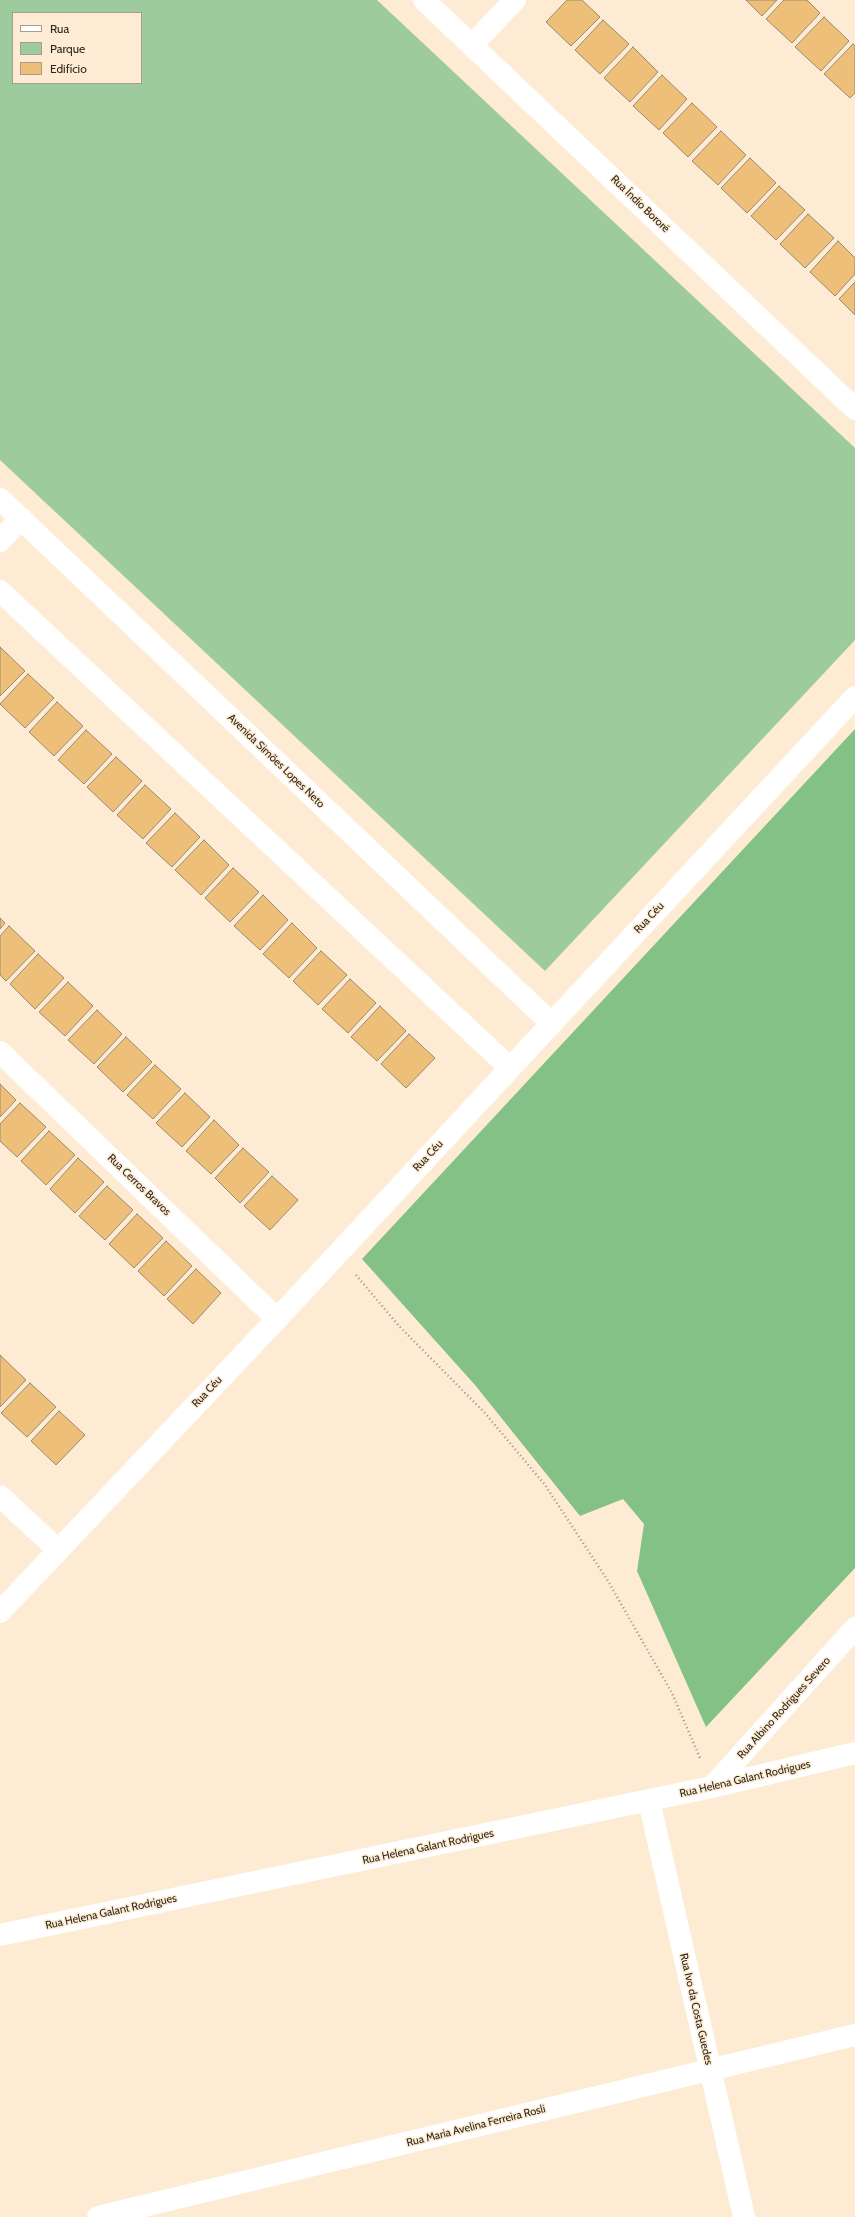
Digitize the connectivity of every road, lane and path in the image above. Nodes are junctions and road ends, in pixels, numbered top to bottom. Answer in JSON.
{"nodes":[{"id":1,"x":424,"y":0,"type":"edge"},
{"id":2,"x":515,"y":0,"type":"edge"},
{"id":3,"x":472,"y":45,"type":"junction"},
{"id":4,"x":855,"y":408,"type":"edge"},
{"id":5,"x":0,"y":499,"type":"edge"},
{"id":6,"x":21,"y":518,"type":"junction"},
{"id":7,"x":0,"y":541,"type":"edge"},
{"id":8,"x":0,"y":591,"type":"edge"},
{"id":9,"x":855,"y":697,"type":"edge"},
{"id":10,"x":551,"y":1023,"type":"junction"},
{"id":11,"x":0,"y":1052,"type":"edge"},
{"id":12,"x":510,"y":1068,"type":"junction"},
{"id":13,"x":337,"y":1254,"type":"junction"},
{"id":14,"x":277,"y":1318,"type":"junction"},
{"id":15,"x":0,"y":1496,"type":"edge"},
{"id":16,"x":58,"y":1550,"type":"junction"},
{"id":17,"x":0,"y":1612,"type":"edge"},
{"id":18,"x":855,"y":1628,"type":"edge"},
{"id":19,"x":855,"y":1753,"type":"edge"},
{"id":20,"x":712,"y":1787,"type":"junction"},
{"id":21,"x":649,"y":1801,"type":"junction"},
{"id":22,"x":0,"y":1935,"type":"edge"},
{"id":23,"x":855,"y":2035,"type":"edge"},
{"id":24,"x":710,"y":2069,"type":"junction"},
{"id":25,"x":98,"y":2217,"type":"edge"},
{"id":26,"x":744,"y":2217,"type":"edge"}],
"edges":[{"from":1,"to":3,"type":"street","name":"Rua Índio Bororé"},
{"from":2,"to":3,"type":"street"},
{"from":3,"to":4,"type":"street","name":"Rua Índio Bororé"},
{"from":5,"to":6,"type":"street","name":"Avenida Simões Lopes Neto"},
{"from":6,"to":7,"type":"street"},
{"from":6,"to":10,"type":"street","name":"Avenida Simões Lopes Neto"},
{"from":8,"to":12,"type":"street"},
{"from":9,"to":10,"type":"street","name":"Rua Céu"},
{"from":10,"to":12,"type":"street","name":"Rua Céu"},
{"from":11,"to":14,"type":"street","name":"Rua Cerros Bravos"},
{"from":12,"to":13,"type":"street","name":"Rua Céu"},
{"from":13,"to":14,"type":"street","name":"Rua Céu"},
{"from":13,"to":20,"type":"path"},
{"from":14,"to":16,"type":"street","name":"Rua Céu"},
{"from":15,"to":16,"type":"street"},
{"from":16,"to":17,"type":"street","name":"Rua Céu"},
{"from":18,"to":20,"type":"street","name":"Rua Albino Rodrigues Severo"},
{"from":19,"to":20,"type":"street","name":"Rua Helena Galant Rodrigues"},
{"from":20,"to":21,"type":"street","name":"Rua Helena Galant Rodrigues"},
{"from":21,"to":22,"type":"street","name":"Rua Helena Galant Rodrigues"},
{"from":21,"to":24,"type":"street","name":"Rua Ivo da Costa Guedes"},
{"from":23,"to":24,"type":"street","name":"Rua Maria Avelina Ferreira Rosli"},
{"from":24,"to":25,"type":"street","name":"Rua Maria Avelina Ferreira Rosli"},
{"from":24,"to":26,"type":"street","name":"Rua Ivo da Costa Guedes"}]}
